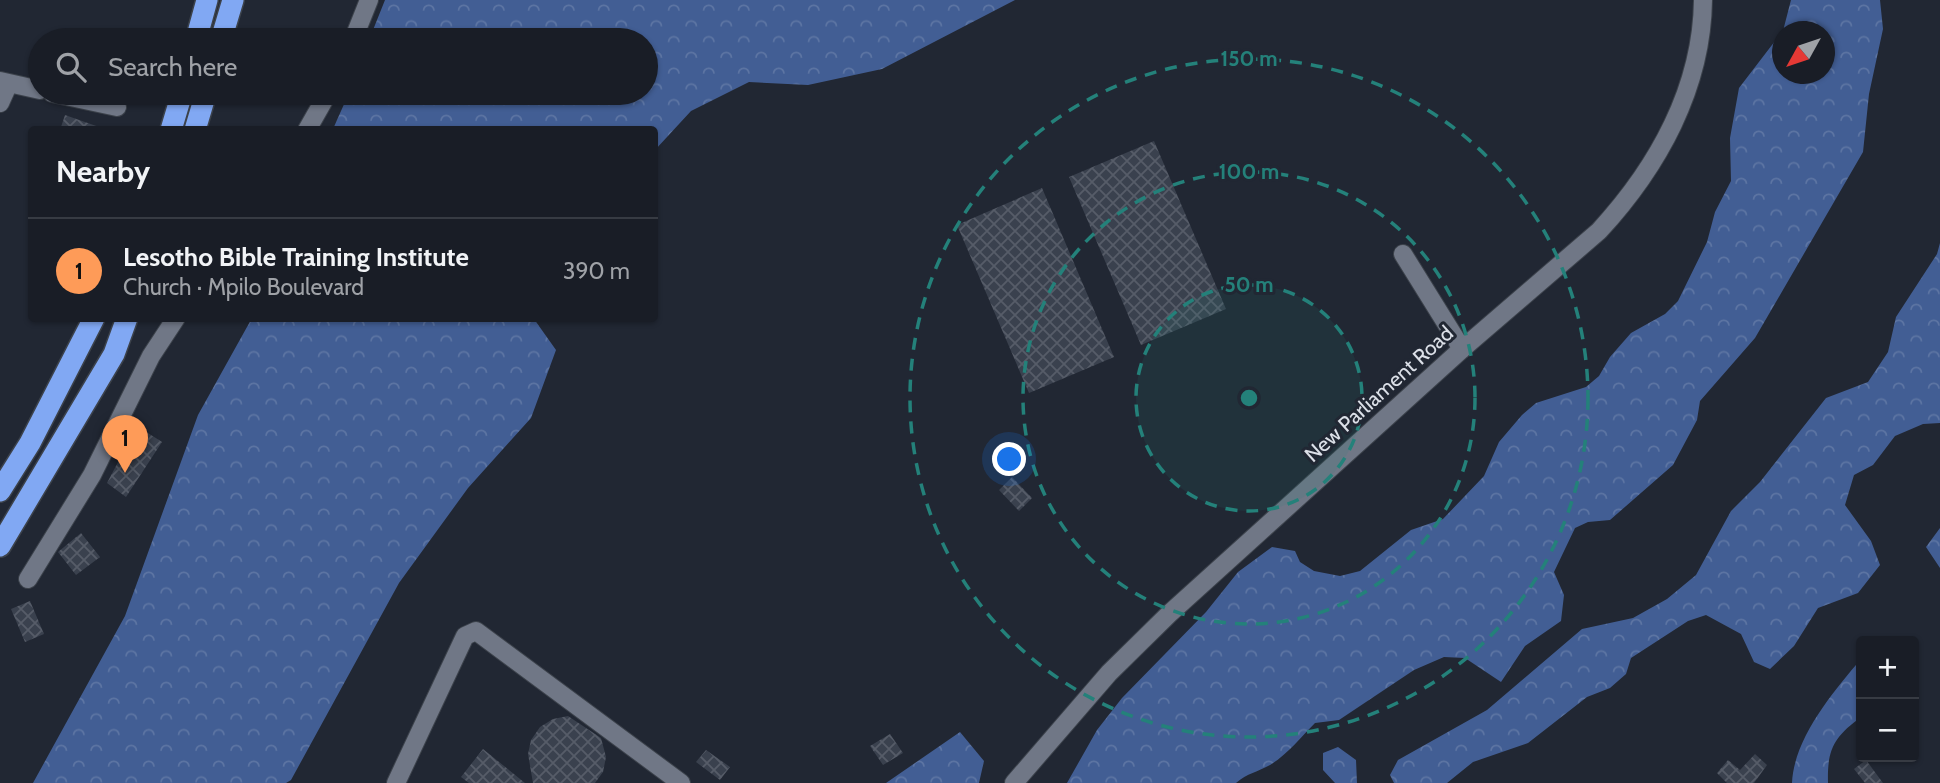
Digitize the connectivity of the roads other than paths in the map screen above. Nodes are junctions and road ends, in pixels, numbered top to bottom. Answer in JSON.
{"nodes":[{"id":1,"x":207,"y":0,"type":"edge"},
{"id":2,"x":233,"y":0,"type":"edge"},
{"id":3,"x":369,"y":0,"type":"edge"},
{"id":4,"x":1703,"y":0,"type":"edge"},
{"id":5,"x":199,"y":28,"type":"edge"},
{"id":6,"x":225,"y":28,"type":"edge"},
{"id":7,"x":358,"y":28,"type":"edge"},
{"id":8,"x":4,"y":82,"type":"edge"},
{"id":9,"x":28,"y":87,"type":"edge"},
{"id":10,"x":0,"y":103,"type":"edge"},
{"id":11,"x":108,"y":105,"type":"edge"},
{"id":12,"x":178,"y":105,"type":"edge"},
{"id":13,"x":202,"y":105,"type":"edge"},
{"id":14,"x":321,"y":105,"type":"edge"},
{"id":15,"x":117,"y":107,"type":"dead end"},
{"id":16,"x":172,"y":126,"type":"edge"},
{"id":17,"x":196,"y":126,"type":"edge"},
{"id":18,"x":309,"y":126,"type":"edge"},
{"id":19,"x":1402,"y":254,"type":"dead end"},
{"id":20,"x":92,"y":322,"type":"edge"},
{"id":21,"x":126,"y":322,"type":"edge"},
{"id":22,"x":173,"y":322,"type":"edge"},
{"id":23,"x":1462,"y":349,"type":"junction"},
{"id":24,"x":0,"y":491,"type":"edge"},
{"id":25,"x":0,"y":546,"type":"edge"},
{"id":26,"x":27,"y":579,"type":"dead end"},
{"id":27,"x":396,"y":783,"type":"edge"},
{"id":28,"x":681,"y":783,"type":"edge"},
{"id":29,"x":1014,"y":783,"type":"edge"}],
"edges":[{"from":1,"to":5,"type":"highway"},
{"from":2,"to":6,"type":"highway"},
{"from":3,"to":7,"type":"street"},
{"from":4,"to":23,"type":"street","name":"New Parliament Road"},
{"from":8,"to":9,"type":"street"},
{"from":8,"to":10,"type":"street"},
{"from":11,"to":15,"type":"street"},
{"from":12,"to":16,"type":"highway"},
{"from":13,"to":17,"type":"highway"},
{"from":14,"to":18,"type":"street"},
{"from":19,"to":23,"type":"street"},
{"from":20,"to":24,"type":"highway"},
{"from":21,"to":25,"type":"highway"},
{"from":22,"to":26,"type":"street"},
{"from":23,"to":29,"type":"street","name":"New Parliament Road"},
{"from":27,"to":28,"type":"street"}]}
